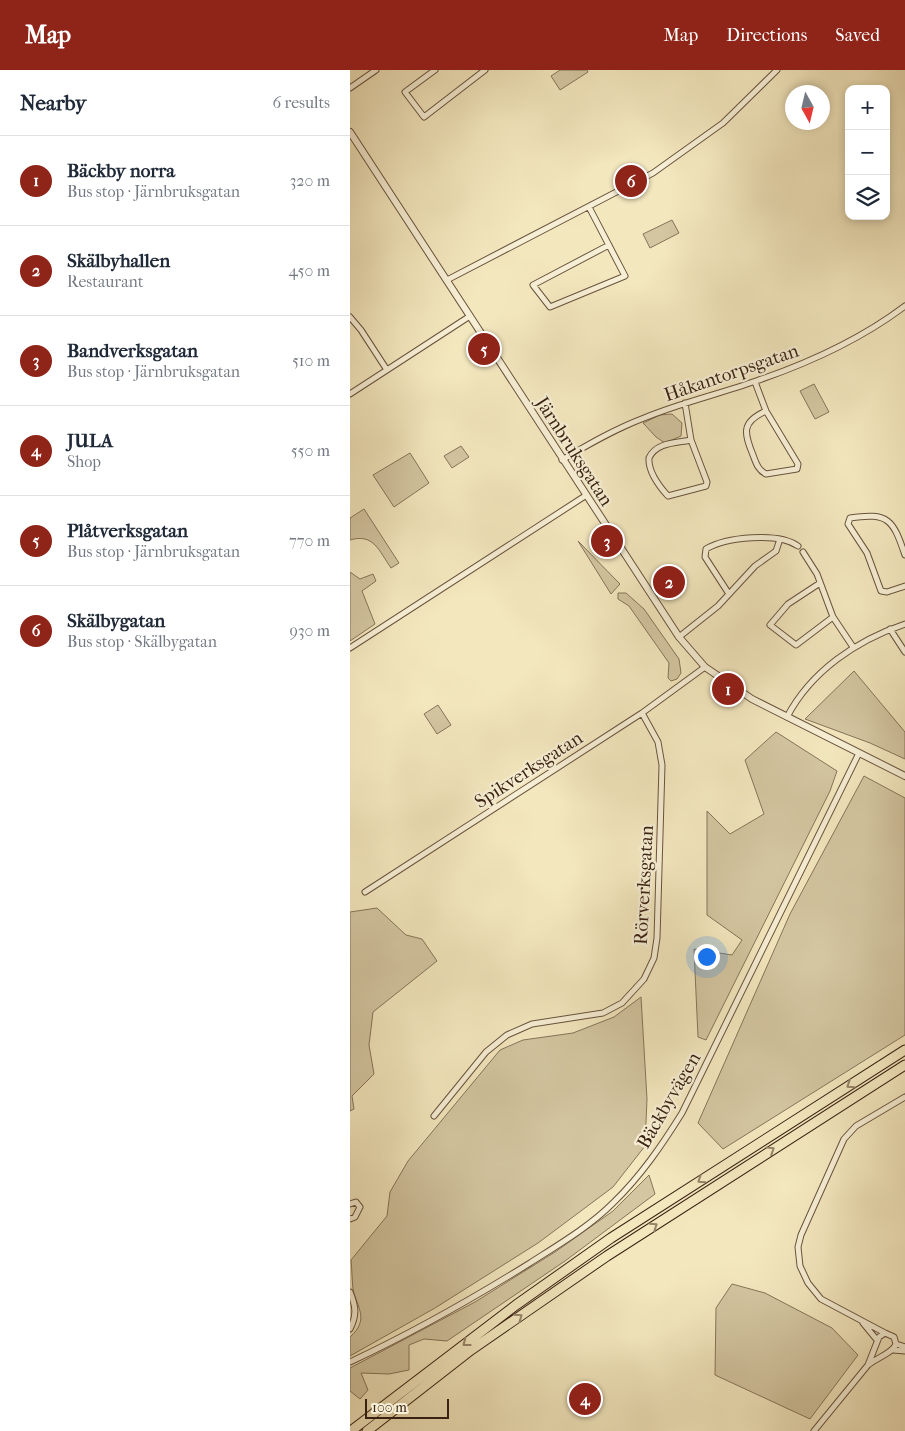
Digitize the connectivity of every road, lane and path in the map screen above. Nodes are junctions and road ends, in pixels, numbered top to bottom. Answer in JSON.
{"nodes":[{"id":1,"x":376,"y":70,"type":"edge"},
{"id":2,"x":434,"y":70,"type":"edge"},
{"id":3,"x":485,"y":70,"type":"edge"},
{"id":4,"x":777,"y":70,"type":"edge"},
{"id":5,"x":350,"y":88,"type":"edge"},
{"id":6,"x":351,"y":136,"type":"edge"},
{"id":7,"x":589,"y":207,"type":"junction"},
{"id":8,"x":609,"y":245,"type":"junction"},
{"id":9,"x":447,"y":280,"type":"junction"},
{"id":10,"x":905,"y":306,"type":"edge"},
{"id":11,"x":470,"y":316,"type":"junction"},
{"id":12,"x":350,"y":317,"type":"edge"},
{"id":13,"x":387,"y":370,"type":"junction"},
{"id":14,"x":755,"y":382,"type":"junction"},
{"id":15,"x":350,"y":394,"type":"edge"},
{"id":16,"x":685,"y":403,"type":"junction"},
{"id":17,"x":766,"y":411,"type":"junction"},
{"id":18,"x":691,"y":440,"type":"junction"},
{"id":19,"x":562,"y":460,"type":"junction"},
{"id":20,"x":585,"y":496,"type":"junction"},
{"id":21,"x":780,"y":539,"type":"junction"},
{"id":22,"x":798,"y":546,"type":"dead end"},
{"id":23,"x":803,"y":552,"type":"dead end"},
{"id":24,"x":905,"y":555,"type":"edge"},
{"id":25,"x":820,"y":583,"type":"junction"},
{"id":26,"x":905,"y":586,"type":"edge"},
{"id":27,"x":729,"y":594,"type":"junction"},
{"id":28,"x":833,"y":617,"type":"junction"},
{"id":29,"x":905,"y":624,"type":"edge"},
{"id":30,"x":890,"y":629,"type":"junction"},
{"id":31,"x":679,"y":637,"type":"junction"},
{"id":32,"x":854,"y":647,"type":"junction"},
{"id":33,"x":350,"y":648,"type":"edge"},
{"id":34,"x":905,"y":652,"type":"edge"},
{"id":35,"x":705,"y":667,"type":"junction"},
{"id":36,"x":642,"y":713,"type":"junction"},
{"id":37,"x":787,"y":717,"type":"junction"},
{"id":38,"x":859,"y":753,"type":"junction"},
{"id":39,"x":905,"y":776,"type":"edge"},
{"id":40,"x":365,"y":892,"type":"dead end"},
{"id":41,"x":905,"y":1050,"type":"edge"},
{"id":42,"x":905,"y":1065,"type":"edge"},
{"id":43,"x":905,"y":1097,"type":"edge"},
{"id":44,"x":434,"y":1116,"type":"dead end"},
{"id":45,"x":350,"y":1204,"type":"edge"},
{"id":46,"x":350,"y":1219,"type":"edge"},
{"id":47,"x":350,"y":1294,"type":"edge"},
{"id":48,"x":861,"y":1321,"type":"junction"},
{"id":49,"x":350,"y":1330,"type":"edge"},
{"id":50,"x":885,"y":1334,"type":"junction"},
{"id":51,"x":877,"y":1341,"type":"junction"},
{"id":52,"x":896,"y":1344,"type":"junction"},
{"id":53,"x":905,"y":1347,"type":"edge"},
{"id":54,"x":893,"y":1350,"type":"junction"},
{"id":55,"x":905,"y":1352,"type":"edge"},
{"id":56,"x":886,"y":1353,"type":"junction"},
{"id":57,"x":350,"y":1362,"type":"edge"},
{"id":58,"x":868,"y":1365,"type":"junction"},
{"id":59,"x":352,"y":1431,"type":"edge"},
{"id":60,"x":367,"y":1431,"type":"edge"},
{"id":61,"x":814,"y":1431,"type":"edge"}],
"edges":[{"from":1,"to":5,"type":"street"},
{"from":2,"to":3,"type":"street"},
{"from":4,"to":7,"type":"street"},
{"from":6,"to":9,"type":"street","name":"Järnbruksgatan"},
{"from":7,"to":8,"type":"street"},
{"from":7,"to":9,"type":"street"},
{"from":8,"to":8,"type":"street"},
{"from":9,"to":11,"type":"street","name":"Järnbruksgatan"},
{"from":10,"to":14,"type":"street","name":"Håkantorpsgatan"},
{"from":11,"to":13,"type":"street"},
{"from":11,"to":19,"type":"street","name":"Järnbruksgatan"},
{"from":12,"to":13,"type":"street"},
{"from":13,"to":15,"type":"street"},
{"from":14,"to":16,"type":"street","name":"Håkantorpsgatan"},
{"from":14,"to":17,"type":"street"},
{"from":16,"to":18,"type":"street"},
{"from":16,"to":19,"type":"street","name":"Håkantorpsgatan"},
{"from":17,"to":17,"type":"street"},
{"from":18,"to":18,"type":"street"},
{"from":19,"to":20,"type":"street","name":"Järnbruksgatan"},
{"from":20,"to":31,"type":"street","name":"Järnbruksgatan"},
{"from":20,"to":33,"type":"street"},
{"from":21,"to":22,"type":"street"},
{"from":21,"to":27,"type":"street"},
{"from":21,"to":27,"type":"street"},
{"from":23,"to":25,"type":"street"},
{"from":24,"to":26,"type":"street"},
{"from":25,"to":28,"type":"street"},
{"from":25,"to":28,"type":"street"},
{"from":27,"to":31,"type":"street"},
{"from":28,"to":32,"type":"street"},
{"from":29,"to":30,"type":"street"},
{"from":30,"to":32,"type":"street"},
{"from":30,"to":34,"type":"street"},
{"from":31,"to":35,"type":"street","name":"Järnbruksgatan"},
{"from":32,"to":37,"type":"street"},
{"from":35,"to":36,"type":"street","name":"Spikverksgatan"},
{"from":35,"to":37,"type":"street","name":"Järnbruksgatan"},
{"from":36,"to":40,"type":"street","name":"Spikverksgatan"},
{"from":36,"to":44,"type":"street","name":"Rörverksgatan"},
{"from":37,"to":38,"type":"street","name":"Järnbruksgatan"},
{"from":38,"to":39,"type":"street","name":"Järnbruksgatan"},
{"from":38,"to":57,"type":"street","name":"Bäckbyvägen"},
{"from":41,"to":59,"type":"highway","one_way":true},
{"from":60,"to":42,"type":"highway","one_way":true},
{"from":43,"to":48,"type":"street"},
{"from":45,"to":46,"type":"street"},
{"from":47,"to":49,"type":"street"},
{"from":48,"to":50,"type":"street"},
{"from":48,"to":51,"type":"street"},
{"from":50,"to":51,"type":"street"},
{"from":50,"to":52,"type":"street"},
{"from":51,"to":56,"type":"street"},
{"from":51,"to":58,"type":"street"},
{"from":52,"to":53,"type":"street"},
{"from":52,"to":54,"type":"street"},
{"from":54,"to":55,"type":"street"},
{"from":54,"to":56,"type":"street"},
{"from":56,"to":58,"type":"street"},
{"from":58,"to":61,"type":"street"}]}
